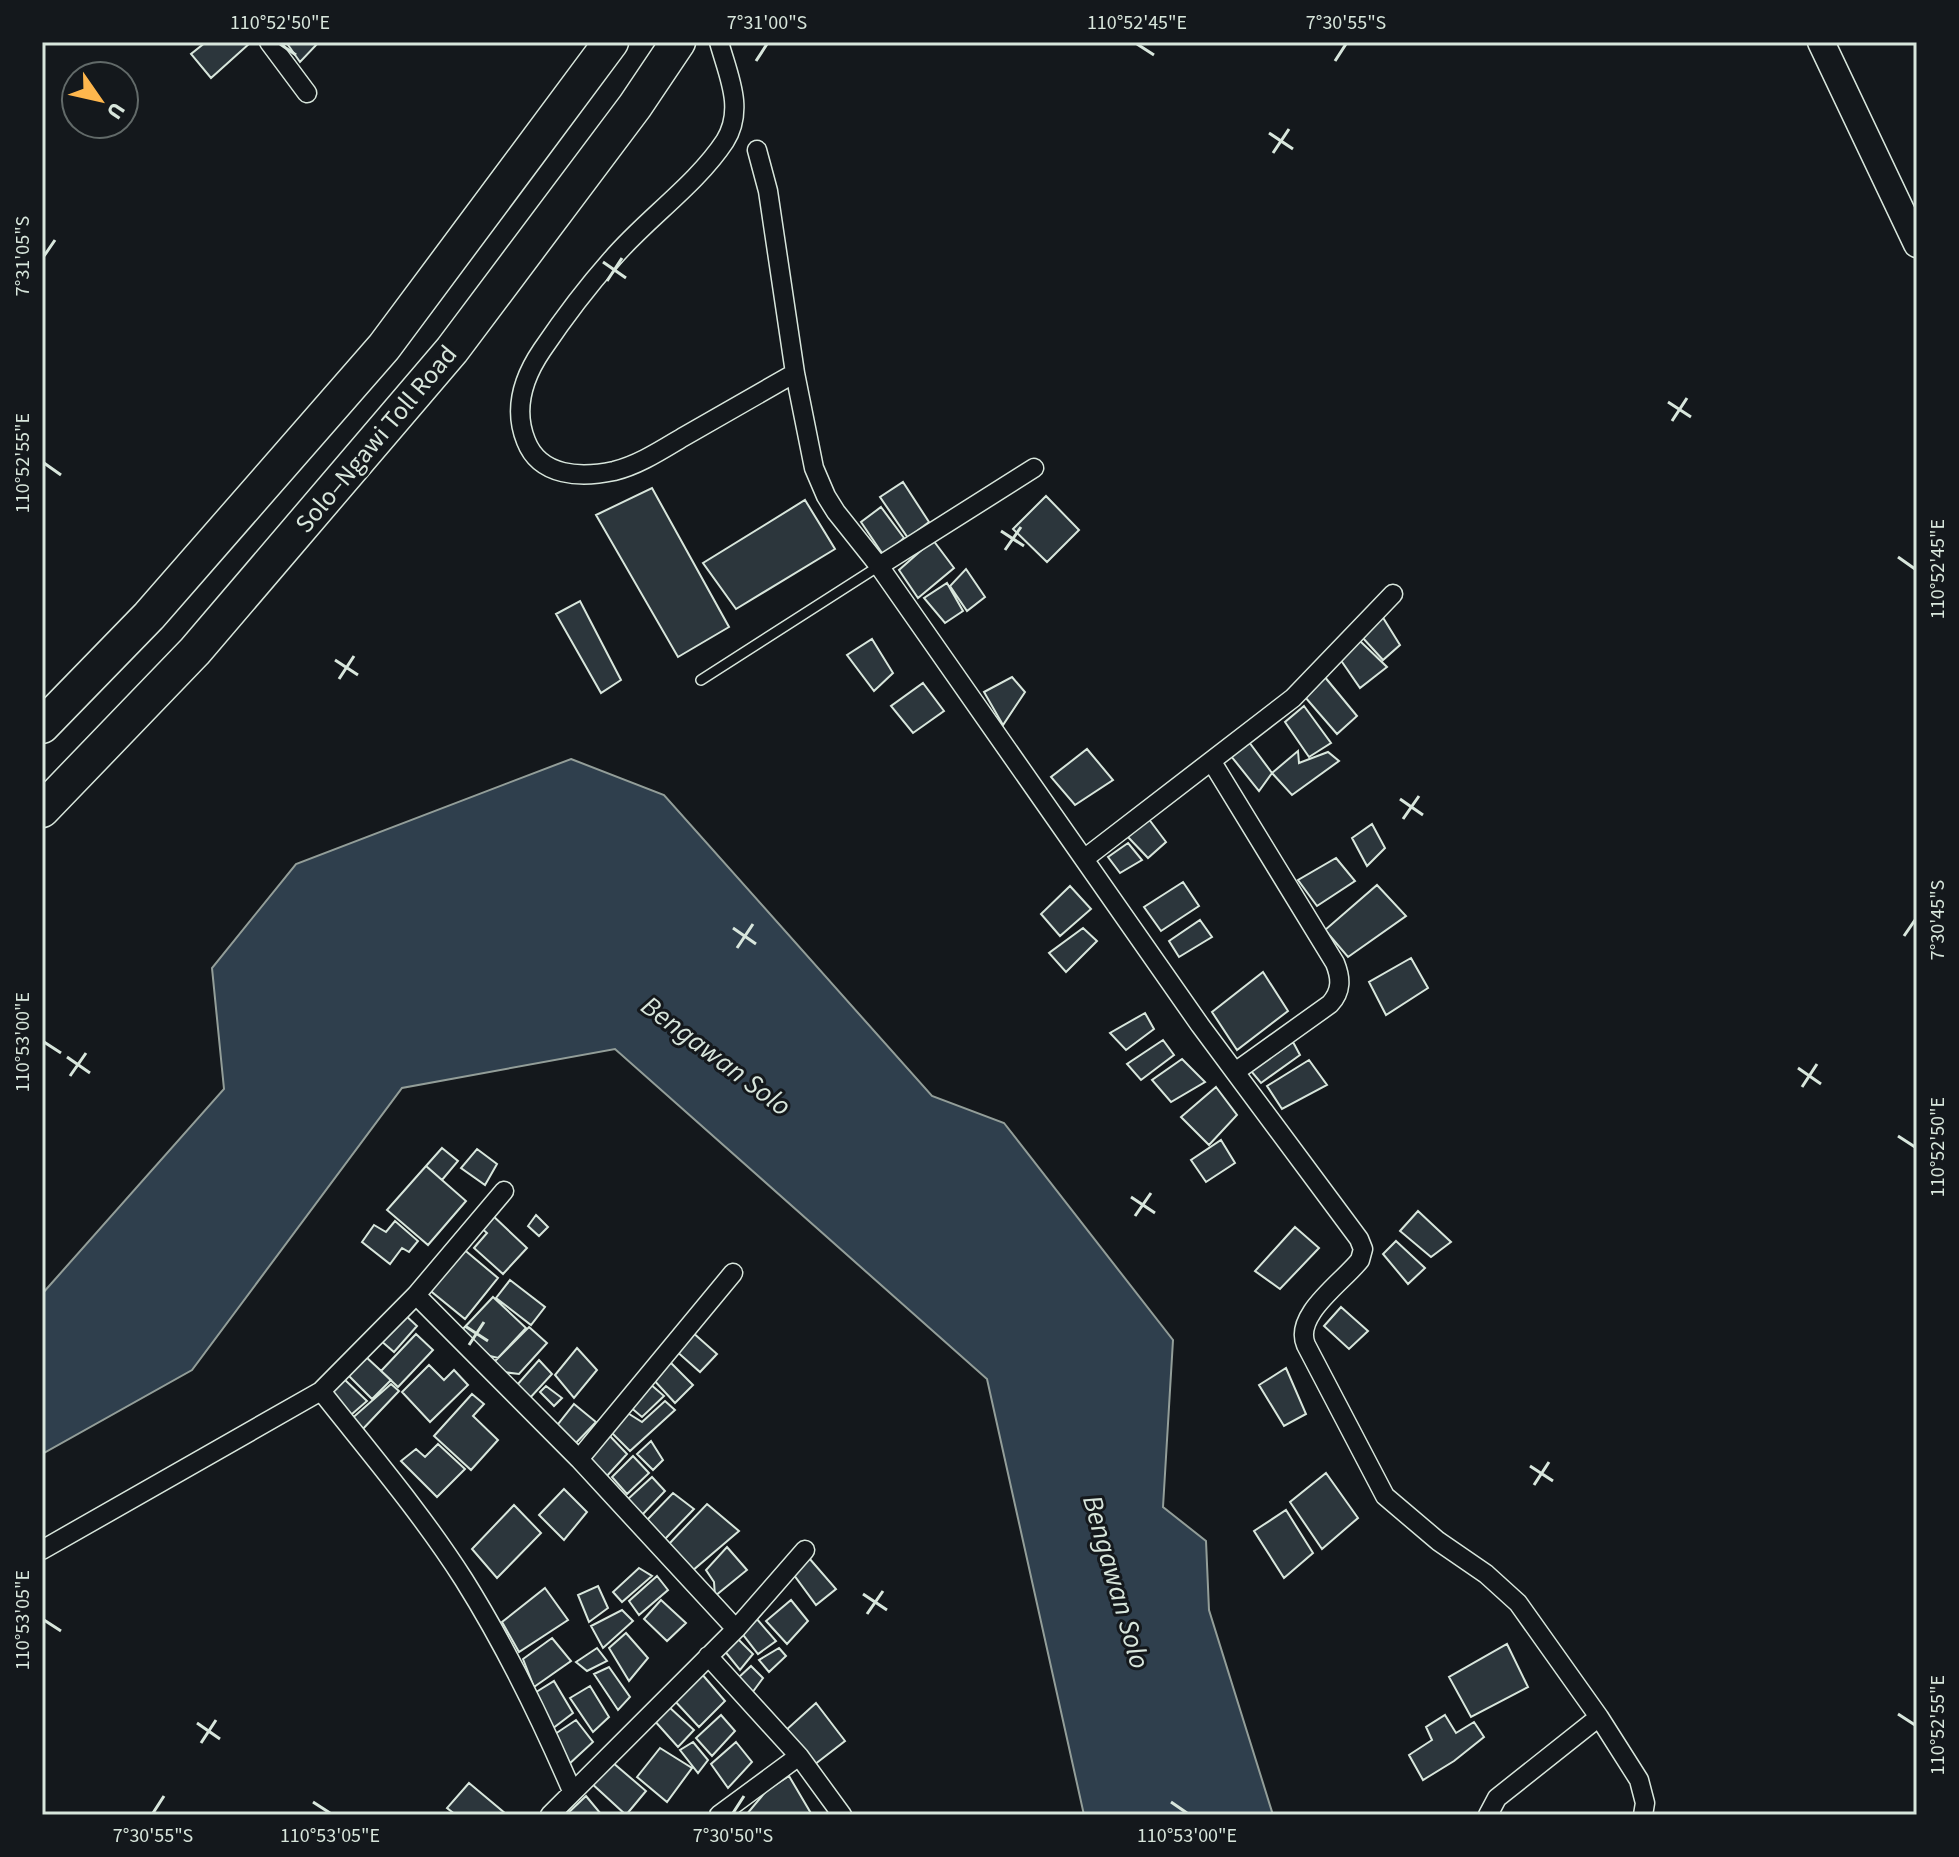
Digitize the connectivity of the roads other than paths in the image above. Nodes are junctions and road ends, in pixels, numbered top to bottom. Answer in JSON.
{"nodes":[{"id":1,"x":269,"y":42,"type":"edge"},
{"id":2,"x":611,"y":42,"type":"edge"},
{"id":3,"x":678,"y":42,"type":"edge"},
{"id":4,"x":719,"y":42,"type":"edge"},
{"id":5,"x":1821,"y":42,"type":"edge"},
{"id":6,"x":307,"y":93,"type":"dead end"},
{"id":7,"x":757,"y":150,"type":"dead end"},
{"id":8,"x":1916,"y":242,"type":"edge"},
{"id":9,"x":795,"y":373,"type":"junction"},
{"id":10,"x":1034,"y":468,"type":"dead end"},
{"id":11,"x":879,"y":566,"type":"junction"},
{"id":12,"x":1393,"y":594,"type":"dead end"},
{"id":13,"x":701,"y":680,"type":"dead end"},
{"id":14,"x":42,"y":726,"type":"edge"},
{"id":15,"x":1212,"y":762,"type":"junction"},
{"id":16,"x":42,"y":810,"type":"edge"},
{"id":17,"x":1084,"y":859,"type":"junction"},
{"id":18,"x":1235,"y":1072,"type":"junction"},
{"id":19,"x":504,"y":1191,"type":"dead end"},
{"id":20,"x":733,"y":1273,"type":"dead end"},
{"id":21,"x":416,"y":1295,"type":"junction"},
{"id":22,"x":321,"y":1391,"type":"junction"},
{"id":23,"x":579,"y":1459,"type":"junction"},
{"id":24,"x":42,"y":1550,"type":"edge"},
{"id":25,"x":805,"y":1550,"type":"dead end"},
{"id":26,"x":736,"y":1629,"type":"junction"},
{"id":27,"x":708,"y":1656,"type":"junction"},
{"id":28,"x":1599,"y":1717,"type":"junction"},
{"id":29,"x":799,"y":1756,"type":"junction"},
{"id":30,"x":572,"y":1791,"type":"junction"},
{"id":31,"x":550,"y":1815,"type":"edge"},
{"id":32,"x":719,"y":1815,"type":"edge"},
{"id":33,"x":842,"y":1815,"type":"edge"},
{"id":34,"x":1488,"y":1815,"type":"edge"},
{"id":35,"x":1643,"y":1815,"type":"edge"}],
"edges":[{"from":1,"to":6,"type":"street"},
{"from":2,"to":14,"type":"highway","name":"Solo–Ngawi Toll Road"},
{"from":3,"to":16,"type":"highway","name":"Solo–Ngawi Toll Road"},
{"from":4,"to":9,"type":"street"},
{"from":5,"to":8,"type":"street"},
{"from":7,"to":9,"type":"street"},
{"from":9,"to":11,"type":"street"},
{"from":10,"to":11,"type":"street"},
{"from":11,"to":13,"type":"lane"},
{"from":11,"to":17,"type":"street"},
{"from":12,"to":15,"type":"street"},
{"from":15,"to":17,"type":"street"},
{"from":15,"to":18,"type":"street"},
{"from":17,"to":18,"type":"street"},
{"from":18,"to":28,"type":"street"},
{"from":19,"to":21,"type":"street"},
{"from":20,"to":23,"type":"street"},
{"from":21,"to":22,"type":"street"},
{"from":21,"to":23,"type":"street"},
{"from":22,"to":24,"type":"street"},
{"from":22,"to":30,"type":"street"},
{"from":23,"to":26,"type":"street"},
{"from":25,"to":26,"type":"street"},
{"from":26,"to":27,"type":"street"},
{"from":27,"to":29,"type":"street"},
{"from":27,"to":30,"type":"street"},
{"from":28,"to":34,"type":"street"},
{"from":28,"to":35,"type":"street"},
{"from":29,"to":32,"type":"street"},
{"from":29,"to":33,"type":"street"},
{"from":30,"to":31,"type":"street"}]}
